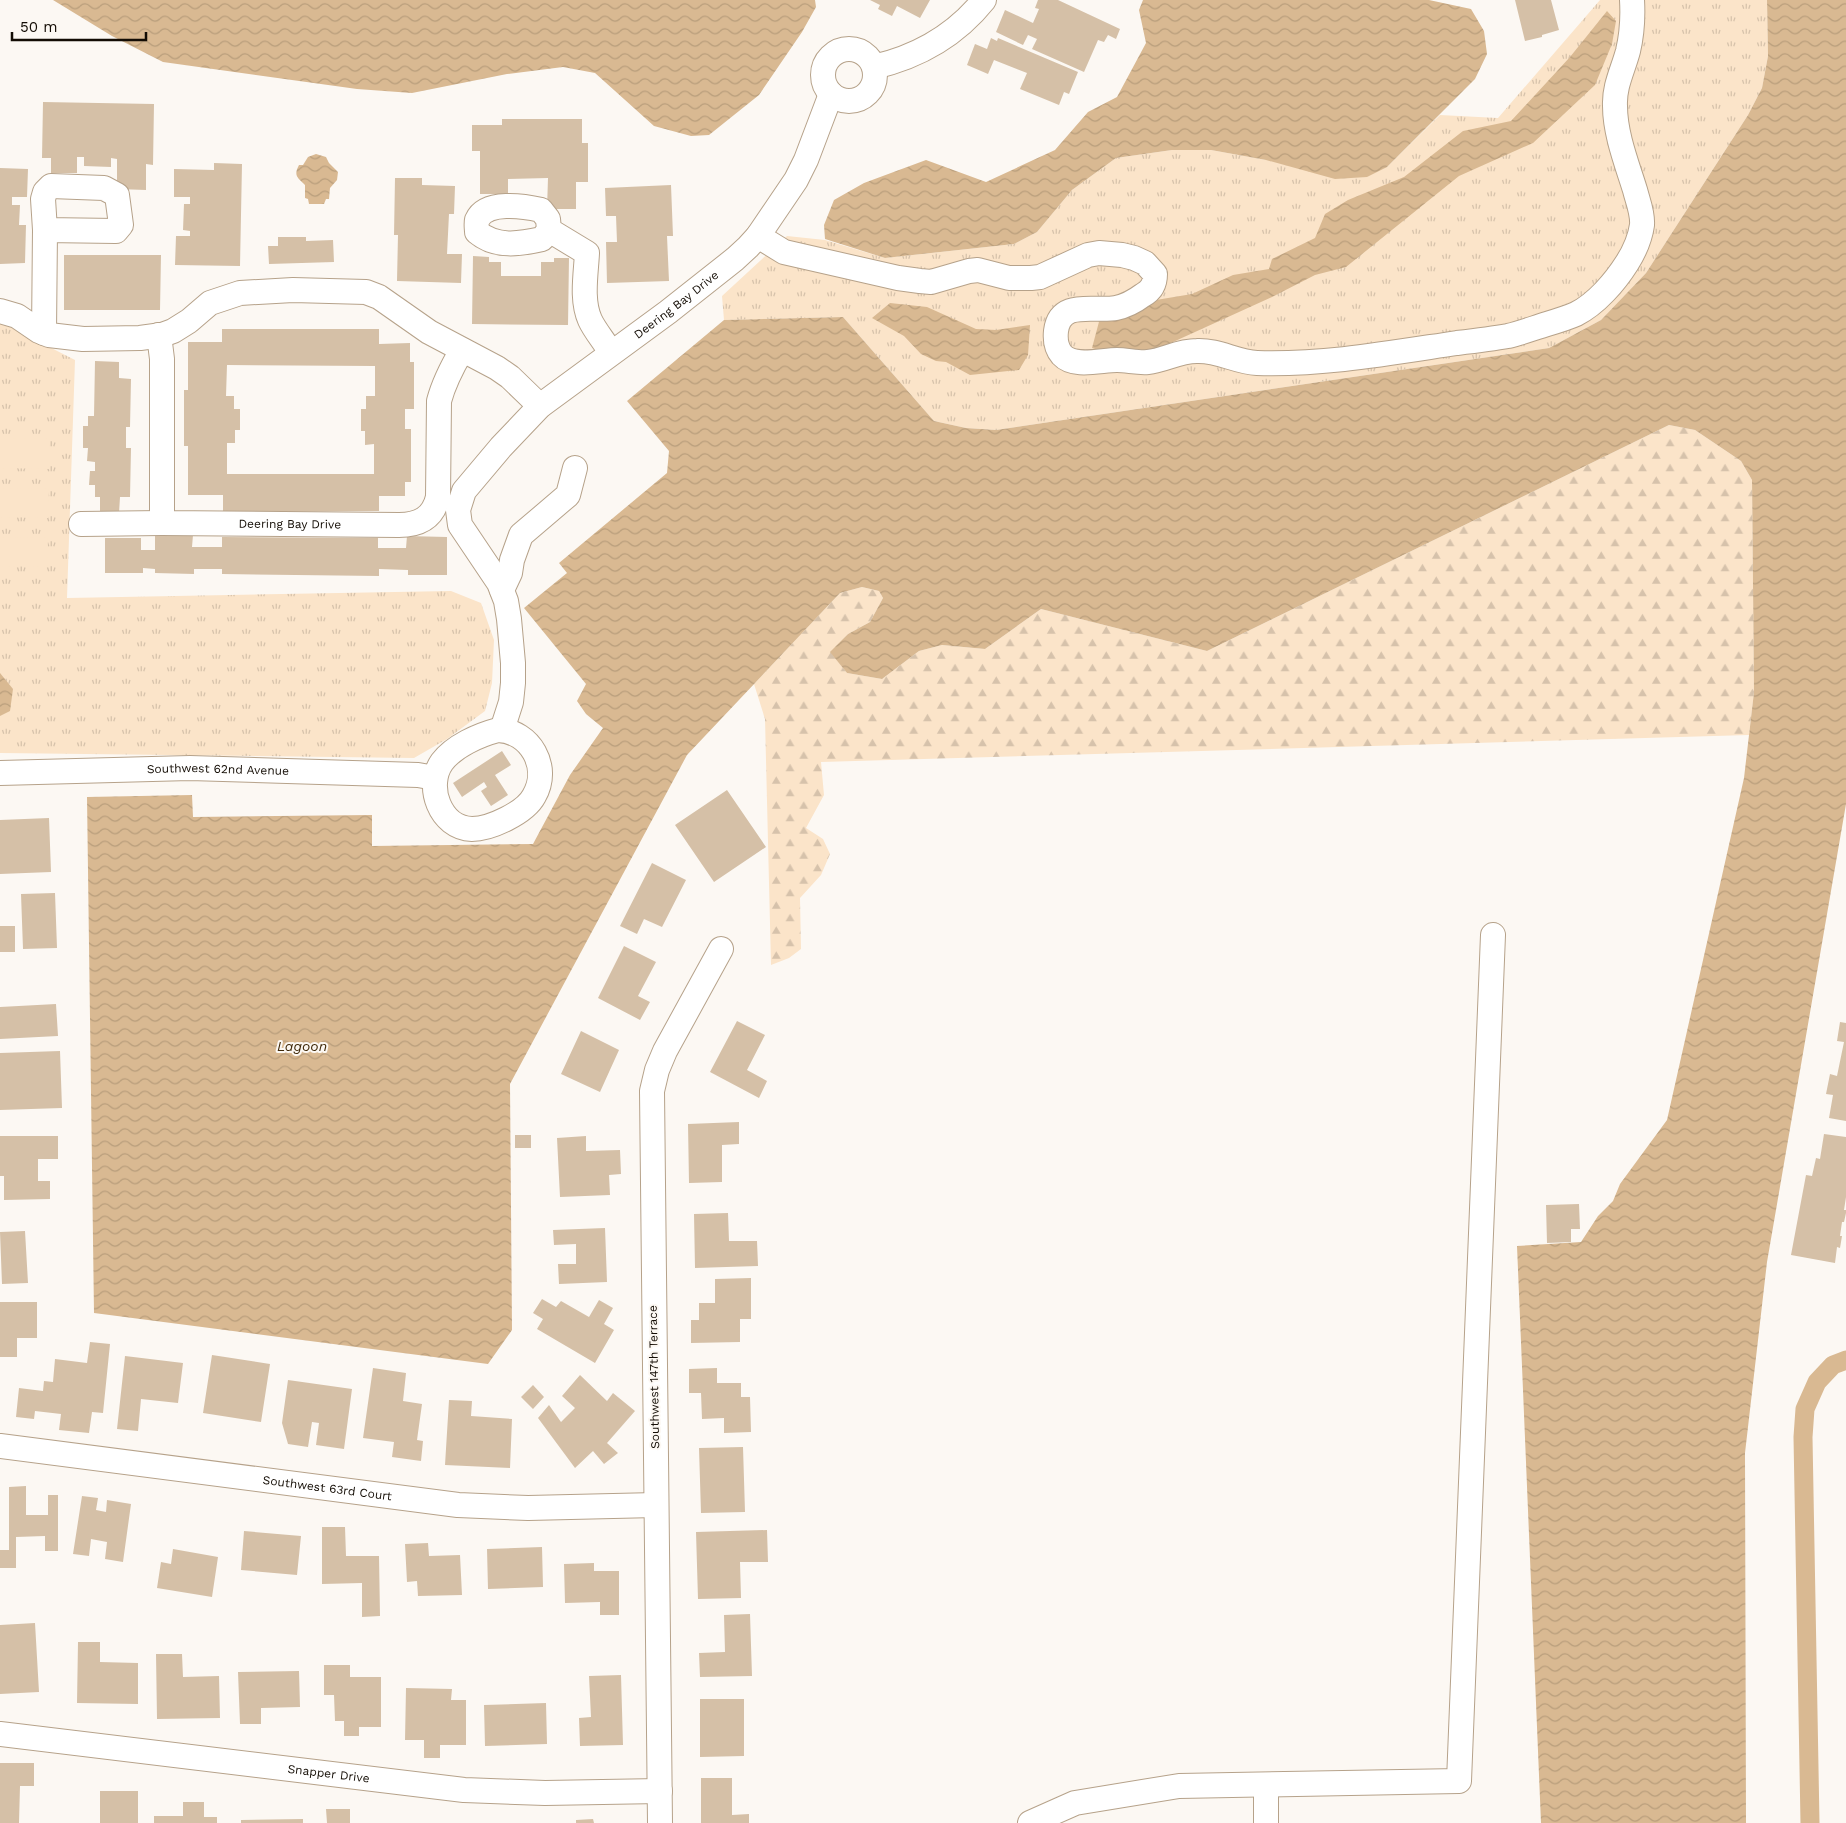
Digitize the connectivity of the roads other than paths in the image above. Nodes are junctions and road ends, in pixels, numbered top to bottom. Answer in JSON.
{"nodes":[{"id":1,"x":984,"y":0,"type":"edge"},
{"id":2,"x":1632,"y":0,"type":"edge"},
{"id":3,"x":874,"y":67,"type":"junction"},
{"id":4,"x":831,"y":94,"type":"junction"},
{"id":5,"x":45,"y":230,"type":"dead end"},
{"id":6,"x":549,"y":230,"type":"dead end"},
{"id":7,"x":758,"y":236,"type":"junction"},
{"id":8,"x":0,"y":311,"type":"edge"},
{"id":9,"x":44,"y":333,"type":"junction"},
{"id":10,"x":159,"y":335,"type":"junction"},
{"id":11,"x":462,"y":350,"type":"junction"},
{"id":12,"x":611,"y":353,"type":"junction"},
{"id":13,"x":540,"y":406,"type":"junction"},
{"id":14,"x":575,"y":468,"type":"dead end"},
{"id":15,"x":162,"y":523,"type":"junction"},
{"id":16,"x":81,"y":524,"type":"dead end"},
{"id":17,"x":502,"y":590,"type":"junction"},
{"id":18,"x":502,"y":730,"type":"junction"},
{"id":19,"x":0,"y":773,"type":"edge"},
{"id":20,"x":435,"y":778,"type":"junction"},
{"id":21,"x":1493,"y":935,"type":"dead end"},
{"id":22,"x":721,"y":949,"type":"dead end"},
{"id":23,"x":0,"y":1446,"type":"edge"},
{"id":24,"x":656,"y":1506,"type":"junction"},
{"id":25,"x":0,"y":1734,"type":"edge"},
{"id":26,"x":1266,"y":1785,"type":"junction"},
{"id":27,"x":660,"y":1791,"type":"junction"},
{"id":28,"x":660,"y":1823,"type":"edge"},
{"id":29,"x":1030,"y":1823,"type":"edge"},
{"id":30,"x":1266,"y":1823,"type":"edge"}],
"edges":[{"from":1,"to":3,"type":"street"},
{"from":2,"to":7,"type":"street"},
{"from":3,"to":4,"type":"street"},
{"from":3,"to":4,"type":"street"},
{"from":4,"to":7,"type":"street","name":"Deering Bay Drive"},
{"from":5,"to":9,"type":"street"},
{"from":6,"to":12,"type":"street"},
{"from":7,"to":12,"type":"street","name":"Deering Bay Drive"},
{"from":8,"to":9,"type":"street"},
{"from":9,"to":10,"type":"street"},
{"from":10,"to":11,"type":"street"},
{"from":10,"to":15,"type":"street"},
{"from":11,"to":13,"type":"street"},
{"from":11,"to":15,"type":"street","name":"Deering Bay Drive"},
{"from":12,"to":13,"type":"street","name":"Deering Bay Drive"},
{"from":13,"to":17,"type":"street","name":"Deering Bay Drive"},
{"from":14,"to":17,"type":"street"},
{"from":15,"to":16,"type":"street","name":"Deering Bay Drive"},
{"from":17,"to":18,"type":"street","name":"Deering Bay Drive"},
{"from":18,"to":20,"type":"street"},
{"from":18,"to":20,"type":"street"},
{"from":19,"to":20,"type":"street","name":"Southwest 62nd Avenue"},
{"from":21,"to":26,"type":"street"},
{"from":22,"to":24,"type":"street","name":"Southwest 147th Terrace"},
{"from":23,"to":24,"type":"street","name":"Southwest 63rd Court"},
{"from":24,"to":27,"type":"street","name":"Southwest 147th Terrace"},
{"from":25,"to":27,"type":"street","name":"Snapper Drive"},
{"from":26,"to":29,"type":"street"},
{"from":26,"to":30,"type":"street"},
{"from":27,"to":28,"type":"street","name":"Southwest 147th Terrace"}]}
